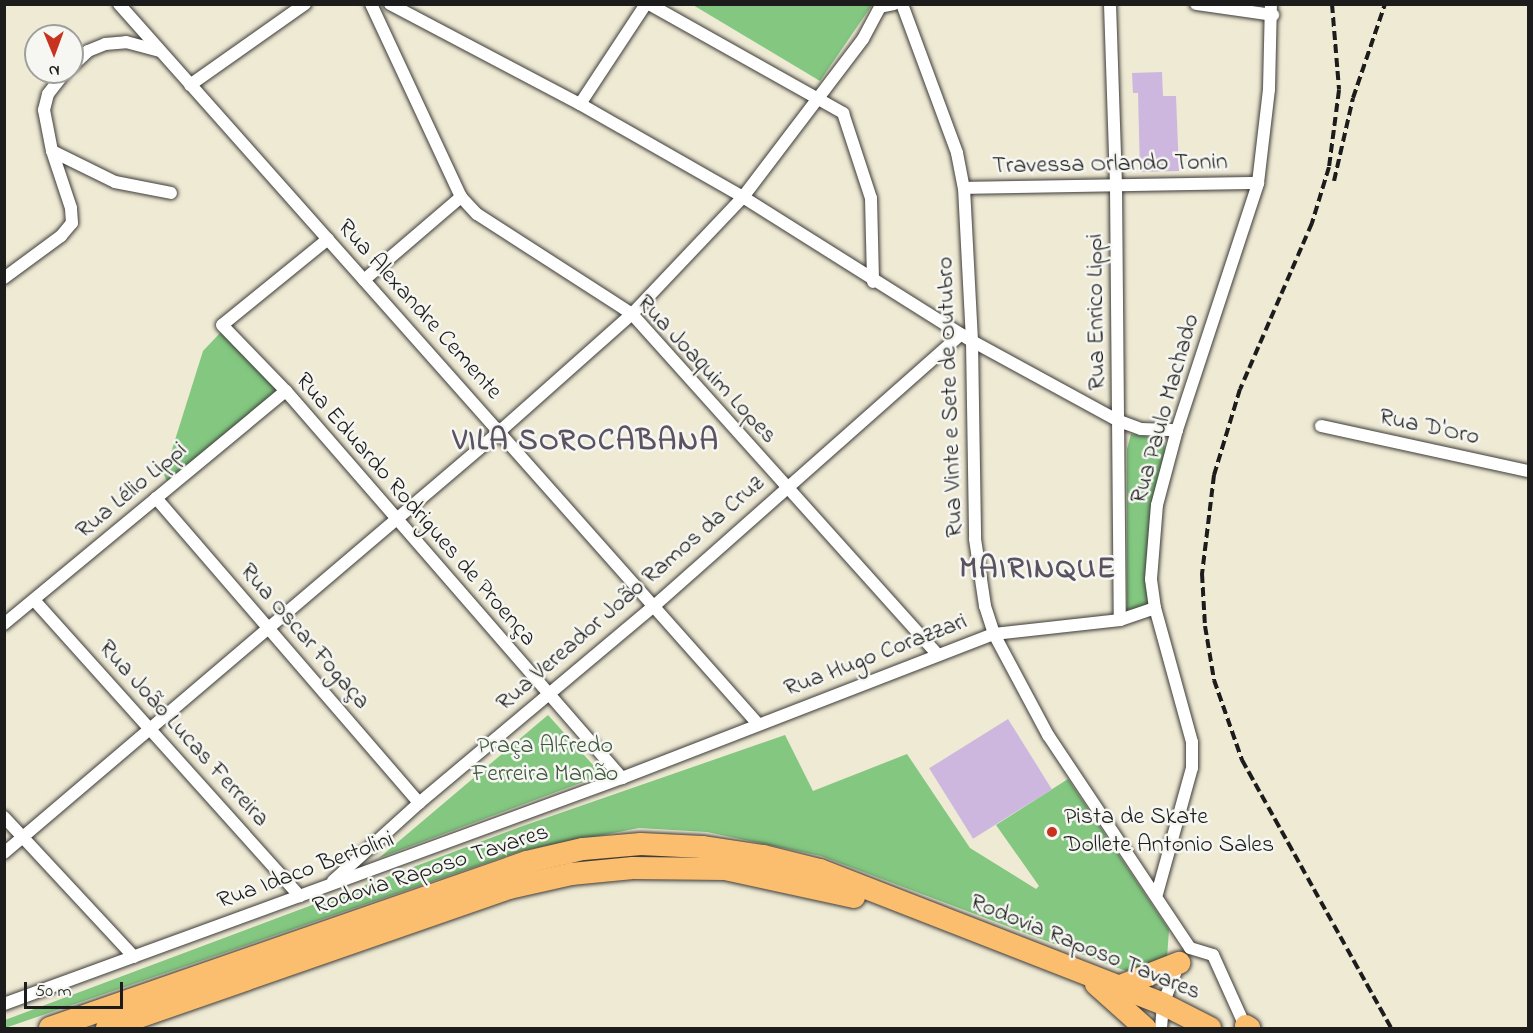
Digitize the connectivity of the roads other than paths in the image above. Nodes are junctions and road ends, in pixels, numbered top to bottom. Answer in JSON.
{"nodes":[{"id":1,"x":119,"y":4,"type":"edge"},
{"id":2,"x":305,"y":4,"type":"edge"},
{"id":3,"x":371,"y":4,"type":"edge"},
{"id":4,"x":390,"y":4,"type":"edge"},
{"id":5,"x":648,"y":4,"type":"edge"},
{"id":6,"x":894,"y":4,"type":"edge"},
{"id":7,"x":902,"y":4,"type":"edge"},
{"id":8,"x":1110,"y":4,"type":"edge"},
{"id":9,"x":1196,"y":4,"type":"edge"},
{"id":10,"x":880,"y":6,"type":"edge"},
{"id":11,"x":1272,"y":10,"type":"edge"},
{"id":12,"x":162,"y":53,"type":"junction"},
{"id":13,"x":84,"y":55,"type":"edge"},
{"id":14,"x":56,"y":84,"type":"edge"},
{"id":15,"x":190,"y":84,"type":"junction"},
{"id":16,"x":819,"y":97,"type":"junction"},
{"id":17,"x":580,"y":104,"type":"junction"},
{"id":18,"x":52,"y":151,"type":"junction"},
{"id":19,"x":1258,"y":183,"type":"junction"},
{"id":20,"x":1116,"y":187,"type":"junction"},
{"id":21,"x":964,"y":188,"type":"junction"},
{"id":22,"x":171,"y":193,"type":"dead end"},
{"id":23,"x":460,"y":197,"type":"junction"},
{"id":24,"x":743,"y":197,"type":"junction"},
{"id":25,"x":328,"y":239,"type":"junction"},
{"id":26,"x":4,"y":278,"type":"edge"},
{"id":27,"x":364,"y":280,"type":"junction"},
{"id":28,"x":873,"y":282,"type":"junction"},
{"id":29,"x":632,"y":314,"type":"junction"},
{"id":30,"x":961,"y":334,"type":"junction"},
{"id":31,"x":972,"y":341,"type":"junction"},
{"id":32,"x":286,"y":391,"type":"junction"},
{"id":33,"x":1119,"y":421,"type":"junction"},
{"id":34,"x":1321,"y":426,"type":"dead end"},
{"id":35,"x":1177,"y":430,"type":"junction"},
{"id":36,"x":499,"y":432,"type":"junction"},
{"id":37,"x":1528,"y":471,"type":"edge"},
{"id":38,"x":785,"y":488,"type":"junction"},
{"id":39,"x":156,"y":498,"type":"junction"},
{"id":40,"x":397,"y":520,"type":"junction"},
{"id":41,"x":34,"y":600,"type":"junction"},
{"id":42,"x":654,"y":606,"type":"junction"},
{"id":43,"x":1155,"y":608,"type":"junction"},
{"id":44,"x":1120,"y":620,"type":"junction"},
{"id":45,"x":4,"y":624,"type":"edge"},
{"id":46,"x":268,"y":627,"type":"junction"},
{"id":47,"x":994,"y":634,"type":"junction"},
{"id":48,"x":937,"y":654,"type":"junction"},
{"id":49,"x":547,"y":695,"type":"junction"},
{"id":50,"x":758,"y":724,"type":"junction"},
{"id":51,"x":151,"y":730,"type":"junction"},
{"id":52,"x":622,"y":778,"type":"junction"},
{"id":53,"x":419,"y":803,"type":"junction"},
{"id":54,"x":4,"y":817,"type":"edge"},
{"id":55,"x":23,"y":837,"type":"junction"},
{"id":56,"x":4,"y":853,"type":"edge"},
{"id":57,"x":328,"y":886,"type":"junction"},
{"id":58,"x":1156,"y":894,"type":"junction"},
{"id":59,"x":300,"y":896,"type":"junction"},
{"id":60,"x":940,"y":919,"type":"junction"},
{"id":61,"x":1184,"y":955,"type":"junction"},
{"id":62,"x":134,"y":957,"type":"junction"},
{"id":63,"x":1085,"y":975,"type":"junction"},
{"id":64,"x":1118,"y":987,"type":"junction"},
{"id":65,"x":4,"y":1004,"type":"edge"},
{"id":66,"x":1162,"y":1004,"type":"junction"},
{"id":67,"x":1247,"y":1028,"type":"edge"},
{"id":68,"x":50,"y":1029,"type":"edge"},
{"id":69,"x":107,"y":1029,"type":"edge"},
{"id":70,"x":1145,"y":1029,"type":"edge"},
{"id":71,"x":1161,"y":1029,"type":"edge"},
{"id":72,"x":1210,"y":1029,"type":"edge"}],
"edges":[{"from":1,"to":12,"type":"street","name":"Rua Alexandre Cemente"},
{"from":2,"to":15,"type":"street"},
{"from":3,"to":23,"type":"street","name":"Rua Joaquim Lopes"},
{"from":4,"to":17,"type":"street"},
{"from":5,"to":16,"type":"street"},
{"from":5,"to":17,"type":"street"},
{"from":6,"to":10,"type":"street"},
{"from":7,"to":21,"type":"street","name":"Rua Vinte e Sete de Outubro"},
{"from":8,"to":20,"type":"street","name":"Rua Enrico Lippi"},
{"from":9,"to":11,"type":"street"},
{"from":10,"to":16,"type":"street"},
{"from":11,"to":19,"type":"street","name":"Rua Paulo Machado"},
{"from":12,"to":13,"type":"street"},
{"from":12,"to":15,"type":"street","name":"Rua Alexandre Cemente"},
{"from":14,"to":18,"type":"street"},
{"from":15,"to":25,"type":"street","name":"Rua Alexandre Cemente"},
{"from":16,"to":24,"type":"street"},
{"from":16,"to":28,"type":"street"},
{"from":17,"to":24,"type":"street"},
{"from":18,"to":22,"type":"street"},
{"from":18,"to":26,"type":"street"},
{"from":19,"to":20,"type":"street","name":"Travessa Orlando Tonin"},
{"from":19,"to":35,"type":"street","name":"Rua Paulo Machado"},
{"from":20,"to":21,"type":"street","name":"Travessa Orlando Tonin"},
{"from":20,"to":33,"type":"street","name":"Rua Enrico Lippi"},
{"from":21,"to":31,"type":"street","name":"Rua Vinte e Sete de Outubro"},
{"from":23,"to":27,"type":"street"},
{"from":23,"to":29,"type":"street","name":"Rua Joaquim Lopes"},
{"from":24,"to":28,"type":"street"},
{"from":24,"to":29,"type":"street"},
{"from":25,"to":27,"type":"street","name":"Rua Alexandre Cemente"},
{"from":25,"to":32,"type":"street","name":"Rua Eduardo Rodrigues de Proença"},
{"from":27,"to":36,"type":"street","name":"Rua Alexandre Cemente"},
{"from":28,"to":30,"type":"street"},
{"from":29,"to":36,"type":"street"},
{"from":29,"to":38,"type":"street","name":"Rua Joaquim Lopes"},
{"from":30,"to":31,"type":"street"},
{"from":30,"to":38,"type":"street","name":"Rua Vereador João Ramos da Cruz"},
{"from":31,"to":33,"type":"street"},
{"from":31,"to":47,"type":"street","name":"Rua Vinte e Sete de Outubro"},
{"from":32,"to":39,"type":"street","name":"Rua Lélio Lippi"},
{"from":32,"to":40,"type":"street","name":"Rua Eduardo Rodrigues de Proença"},
{"from":33,"to":35,"type":"street"},
{"from":33,"to":44,"type":"street","name":"Rua Enrico Lippi"},
{"from":34,"to":37,"type":"street","name":"Rua D'Oro"},
{"from":35,"to":43,"type":"street","name":"Rua Paulo Machado"},
{"from":36,"to":40,"type":"street"},
{"from":36,"to":42,"type":"street","name":"Rua Alexandre Cemente"},
{"from":38,"to":42,"type":"street","name":"Rua Vereador João Ramos da Cruz"},
{"from":38,"to":48,"type":"street","name":"Rua Joaquim Lopes"},
{"from":39,"to":41,"type":"street","name":"Rua Lélio Lippi"},
{"from":39,"to":46,"type":"street","name":"Rua Oscar Fogaça"},
{"from":40,"to":46,"type":"street"},
{"from":40,"to":49,"type":"street","name":"Rua Eduardo Rodrigues de Proença"},
{"from":41,"to":45,"type":"street","name":"Rua Lélio Lippi"},
{"from":41,"to":51,"type":"street","name":"Rua João Lucas Ferreira"},
{"from":42,"to":49,"type":"street","name":"Rua Vereador João Ramos da Cruz"},
{"from":42,"to":50,"type":"street","name":"Rua Alexandre Cemente"},
{"from":43,"to":44,"type":"street","name":"Rua Hugo Corazzari"},
{"from":43,"to":58,"type":"street","name":"Rua Paulo Machado"},
{"from":44,"to":47,"type":"street","name":"Rua Hugo Corazzari"},
{"from":46,"to":51,"type":"street"},
{"from":46,"to":53,"type":"street","name":"Rua Oscar Fogaça"},
{"from":47,"to":48,"type":"street","name":"Rua Hugo Corazzari"},
{"from":47,"to":58,"type":"street","name":"Rua Vinte e Sete de Outubro"},
{"from":48,"to":50,"type":"street","name":"Rua Hugo Corazzari"},
{"from":49,"to":52,"type":"street","name":"Rua Eduardo Rodrigues de Proença"},
{"from":49,"to":53,"type":"street","name":"Rua Vereador João Ramos da Cruz"},
{"from":50,"to":52,"type":"street","name":"Rua Hugo Corazzari"},
{"from":51,"to":55,"type":"street"},
{"from":51,"to":59,"type":"street","name":"Rua João Lucas Ferreira"},
{"from":52,"to":57,"type":"street","name":"Rua Idaco Bertolini"},
{"from":53,"to":57,"type":"street","name":"Rua Vereador João Ramos da Cruz"},
{"from":54,"to":55,"type":"street"},
{"from":55,"to":56,"type":"street"},
{"from":55,"to":62,"type":"street"},
{"from":57,"to":59,"type":"street","name":"Rua Idaco Bertolini"},
{"from":58,"to":61,"type":"street","name":"Rua Vinte e Sete de Outubro"},
{"from":59,"to":62,"type":"street","name":"Rua Idaco Bertolini"},
{"from":60,"to":63,"type":"highway","name":"Rodovia Raposo Tavares"},
{"from":60,"to":68,"type":"highway","name":"Rodovia Raposo Tavares"},
{"from":60,"to":69,"type":"highway","name":"Rodovia Raposo Tavares"},
{"from":61,"to":64,"type":"highway"},
{"from":61,"to":66,"type":"street"},
{"from":61,"to":67,"type":"street"},
{"from":62,"to":65,"type":"street","name":"Rua Idaco Bertolini"},
{"from":63,"to":64,"type":"highway","name":"Rodovia Raposo Tavares"},
{"from":63,"to":70,"type":"highway"},
{"from":64,"to":66,"type":"highway","name":"Rodovia Raposo Tavares"},
{"from":66,"to":71,"type":"street"},
{"from":66,"to":72,"type":"highway","name":"Rodovia Raposo Tavares"}]}
